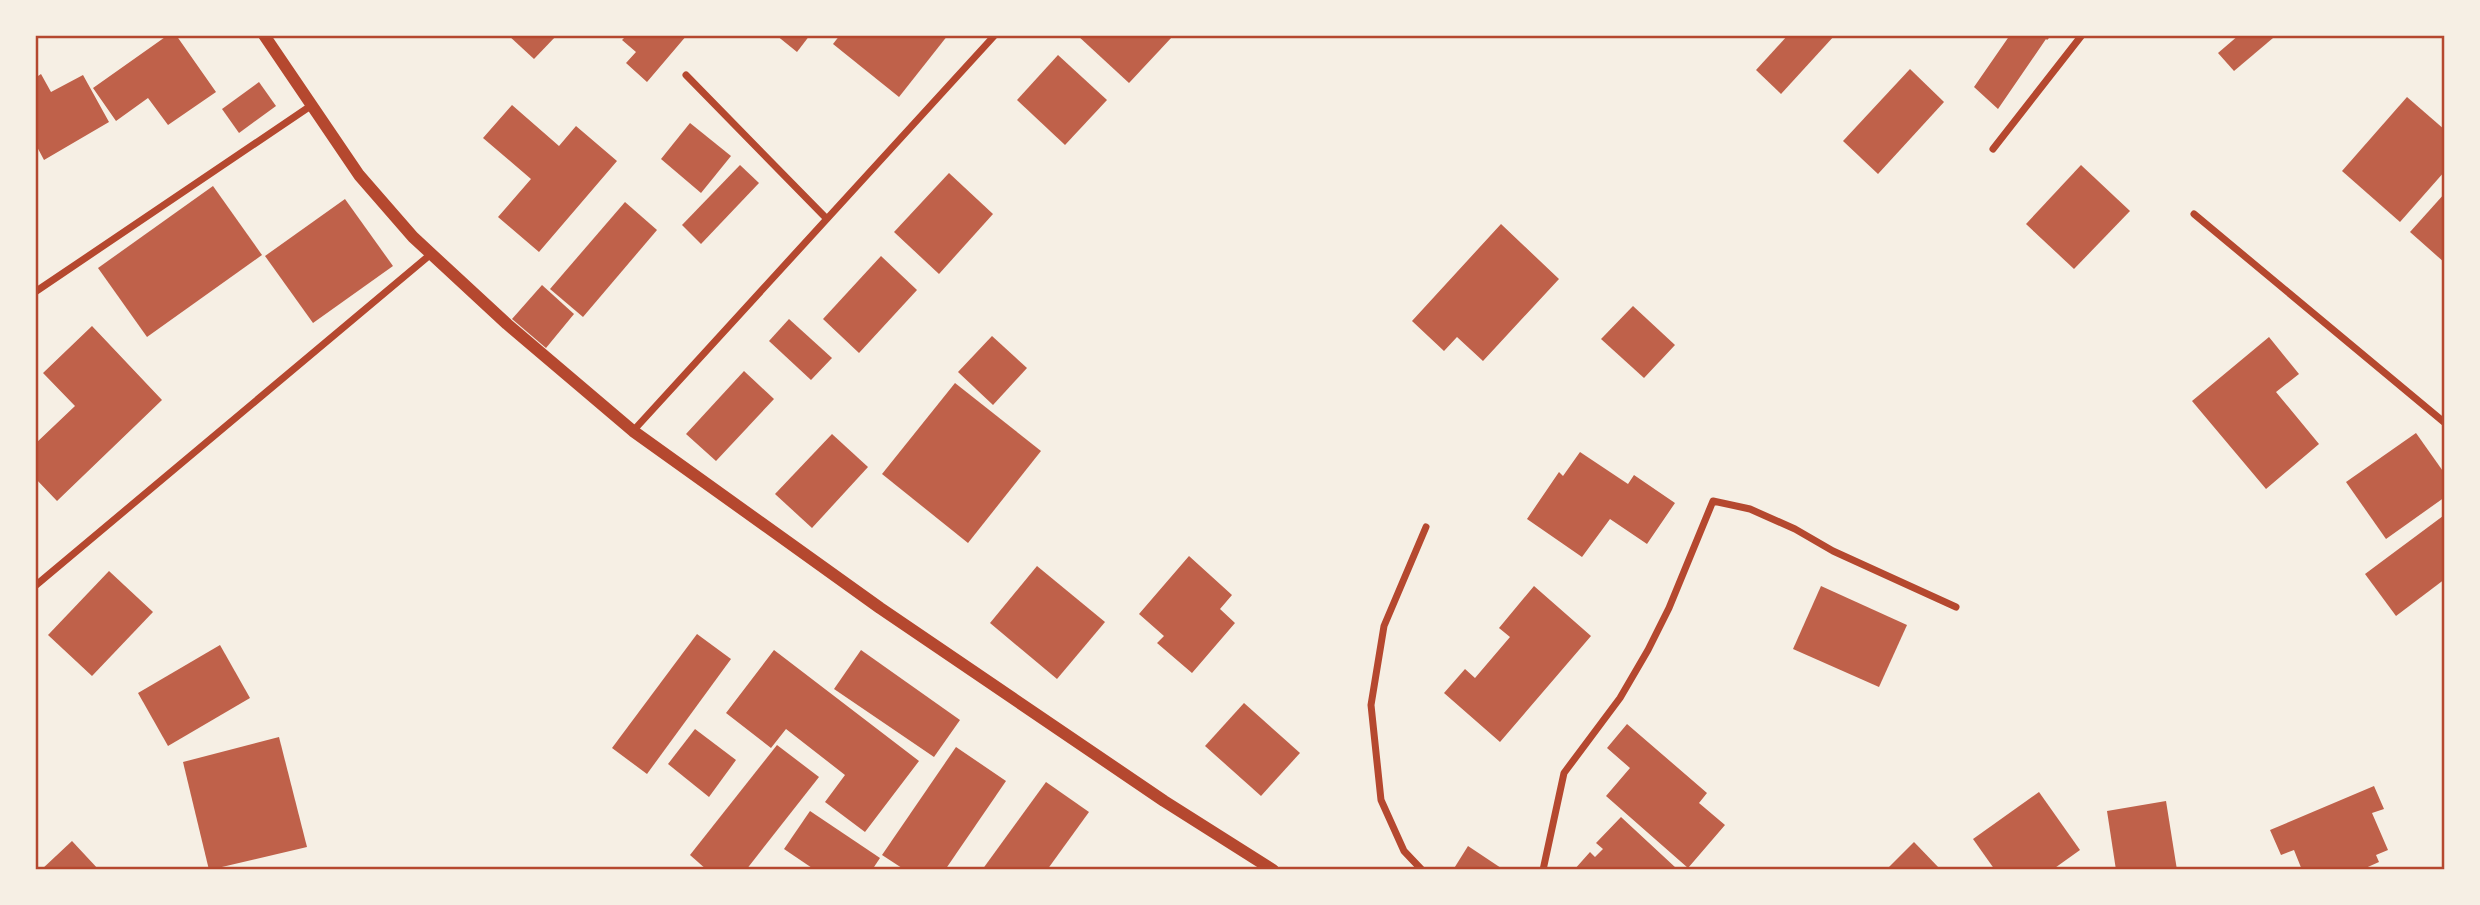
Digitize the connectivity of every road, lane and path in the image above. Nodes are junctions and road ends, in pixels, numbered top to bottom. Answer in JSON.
{"nodes":[{"id":1,"x":264,"y":35,"type":"edge"},
{"id":2,"x":995,"y":35,"type":"edge"},
{"id":3,"x":2082,"y":35,"type":"edge"},
{"id":4,"x":686,"y":75,"type":"dead end"},
{"id":5,"x":312,"y":105,"type":"junction"},
{"id":6,"x":1993,"y":149,"type":"dead end"},
{"id":7,"x":2194,"y":214,"type":"dead end"},
{"id":8,"x":826,"y":218,"type":"junction"},
{"id":9,"x":431,"y":254,"type":"junction"},
{"id":10,"x":35,"y":292,"type":"edge"},
{"id":11,"x":2445,"y":423,"type":"edge"},
{"id":12,"x":633,"y":431,"type":"junction"},
{"id":13,"x":1426,"y":527,"type":"dead end"},
{"id":14,"x":35,"y":586,"type":"edge"},
{"id":15,"x":1956,"y":607,"type":"dead end"},
{"id":16,"x":1273,"y":870,"type":"edge"},
{"id":17,"x":1422,"y":870,"type":"edge"},
{"id":18,"x":1543,"y":870,"type":"edge"}],
"edges":[{"from":1,"to":5,"type":"street"},
{"from":2,"to":8,"type":"street"},
{"from":3,"to":6,"type":"street"},
{"from":4,"to":8,"type":"street"},
{"from":5,"to":9,"type":"street"},
{"from":5,"to":10,"type":"street"},
{"from":7,"to":11,"type":"street"},
{"from":8,"to":12,"type":"street"},
{"from":9,"to":12,"type":"street"},
{"from":9,"to":14,"type":"street"},
{"from":12,"to":16,"type":"street"},
{"from":13,"to":17,"type":"street"},
{"from":15,"to":18,"type":"street"}]}
